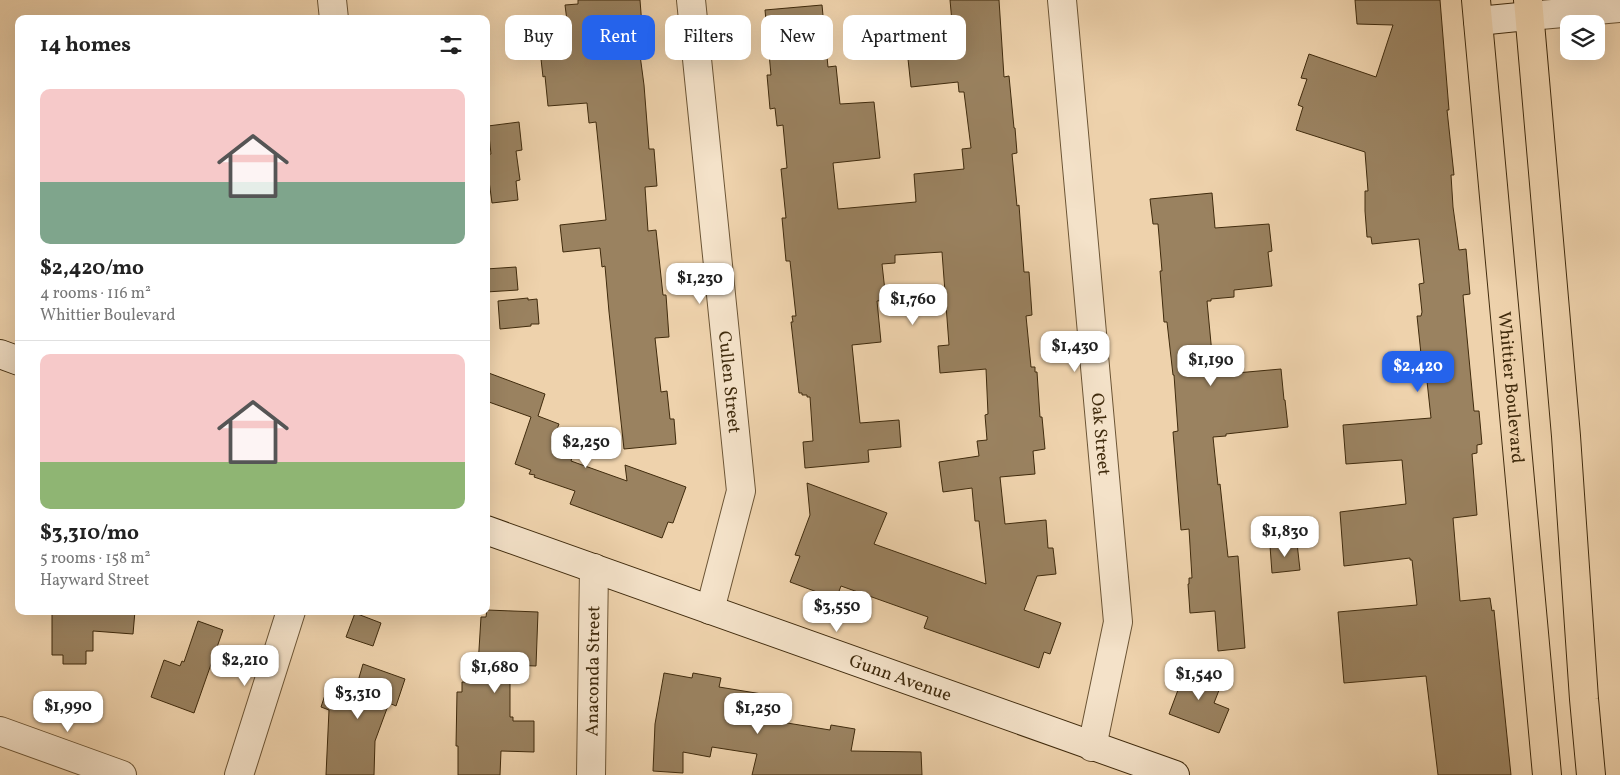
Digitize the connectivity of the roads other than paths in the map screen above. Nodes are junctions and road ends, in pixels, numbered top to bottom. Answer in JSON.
{"nodes":[{"id":1,"x":332,"y":0,"type":"edge"},
{"id":2,"x":691,"y":0,"type":"edge"},
{"id":3,"x":1062,"y":0,"type":"edge"},
{"id":4,"x":1529,"y":8,"type":"edge"},
{"id":5,"x":1620,"y":8,"type":"edge"},
{"id":6,"x":1477,"y":10,"type":"edge"},
{"id":7,"x":334,"y":15,"type":"edge"},
{"id":8,"x":0,"y":354,"type":"edge"},
{"id":9,"x":15,"y":360,"type":"edge"},
{"id":10,"x":490,"y":531,"type":"edge"},
{"id":11,"x":594,"y":568,"type":"junction"},
{"id":12,"x":710,"y":610,"type":"junction"},
{"id":13,"x":290,"y":615,"type":"edge"},
{"id":14,"x":0,"y":732,"type":"edge"},
{"id":15,"x":1092,"y":747,"type":"junction"},
{"id":16,"x":122,"y":775,"type":"edge"},
{"id":17,"x":239,"y":775,"type":"edge"},
{"id":18,"x":591,"y":775,"type":"edge"},
{"id":19,"x":1175,"y":775,"type":"edge"},
{"id":20,"x":1546,"y":775,"type":"edge"},
{"id":21,"x":1591,"y":775,"type":"edge"}],
"edges":[{"from":1,"to":7,"type":"street"},
{"from":2,"to":12,"type":"street","name":"Cullen Street"},
{"from":3,"to":15,"type":"street","name":"Oak Street"},
{"from":4,"to":5,"type":"street"},
{"from":4,"to":6,"type":"street"},
{"from":4,"to":21,"type":"main road"},
{"from":6,"to":20,"type":"main road","name":"Whittier Boulevard"},
{"from":8,"to":9,"type":"street"},
{"from":10,"to":11,"type":"street","name":"Gunn Avenue"},
{"from":11,"to":12,"type":"street","name":"Gunn Avenue"},
{"from":11,"to":18,"type":"street","name":"Anaconda Street"},
{"from":12,"to":15,"type":"street","name":"Gunn Avenue"},
{"from":13,"to":17,"type":"street"},
{"from":14,"to":16,"type":"street"},
{"from":15,"to":19,"type":"street","name":"Gunn Avenue"}]}
